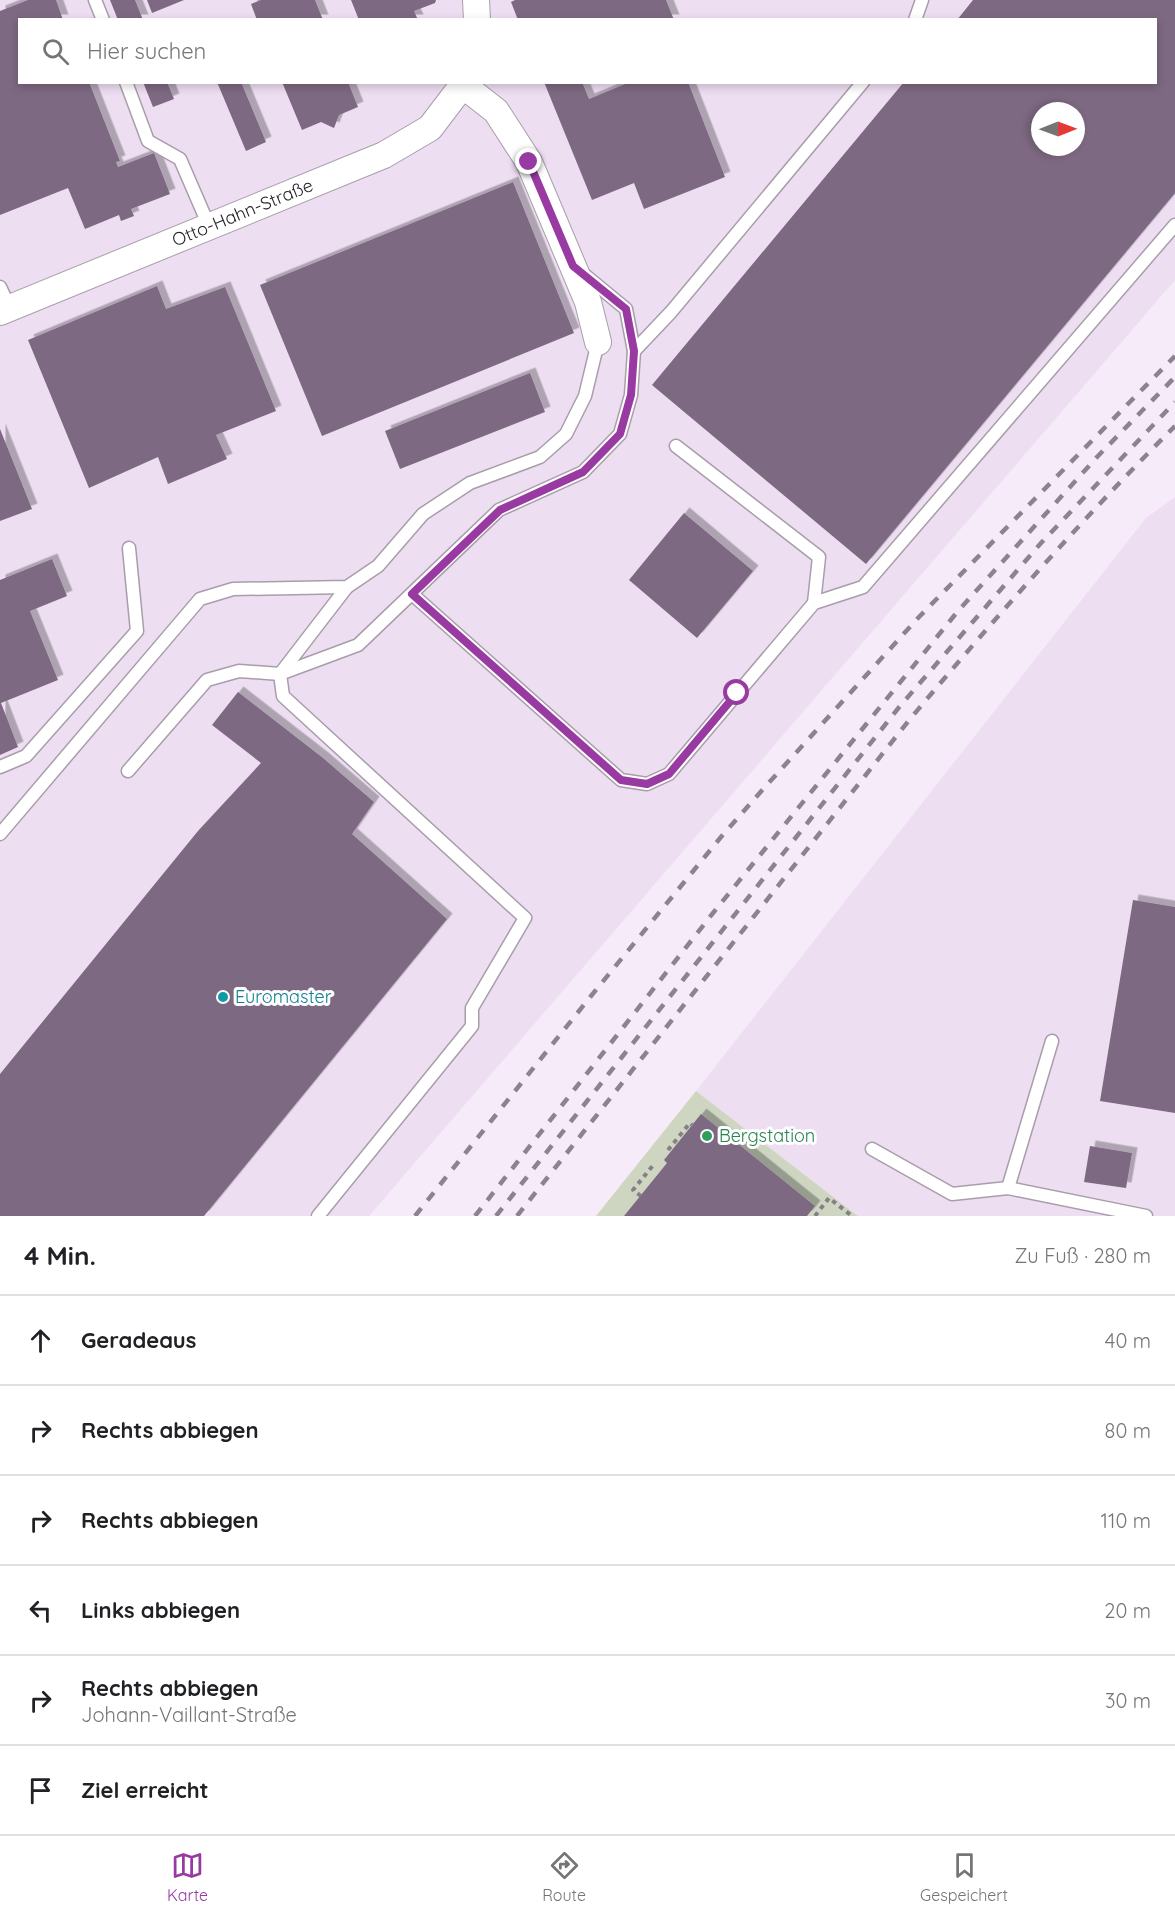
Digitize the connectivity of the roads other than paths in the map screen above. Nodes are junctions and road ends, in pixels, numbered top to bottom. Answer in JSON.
{"nodes":[{"id":1,"x":95,"y":0,"type":"edge"},
{"id":2,"x":476,"y":0,"type":"edge"},
{"id":3,"x":922,"y":0,"type":"edge"},
{"id":4,"x":102,"y":18,"type":"edge"},
{"id":5,"x":477,"y":18,"type":"edge"},
{"id":6,"x":916,"y":18,"type":"edge"},
{"id":7,"x":127,"y":84,"type":"edge"},
{"id":8,"x":465,"y":84,"type":"edge"},
{"id":9,"x":860,"y":84,"type":"edge"},
{"id":10,"x":1175,"y":225,"type":"edge"},
{"id":11,"x":209,"y":226,"type":"junction"},
{"id":12,"x":573,"y":266,"type":"junction"},
{"id":13,"x":3,"y":302,"type":"edge"},
{"id":14,"x":598,"y":342,"type":"joint"},
{"id":15,"x":634,"y":351,"type":"junction"},
{"id":16,"x":675,"y":446,"type":"dead end"},
{"id":17,"x":129,"y":548,"type":"dead end"},
{"id":18,"x":347,"y":587,"type":"junction"},
{"id":19,"x":412,"y":594,"type":"junction"},
{"id":20,"x":814,"y":603,"type":"junction"},
{"id":21,"x":280,"y":674,"type":"junction"},
{"id":22,"x":0,"y":767,"type":"edge"},
{"id":23,"x":128,"y":771,"type":"dead end"},
{"id":24,"x":0,"y":834,"type":"edge"},
{"id":25,"x":1052,"y":1041,"type":"dead end"},
{"id":26,"x":872,"y":1149,"type":"dead end"},
{"id":27,"x":1008,"y":1188,"type":"junction"},
{"id":28,"x":318,"y":1216,"type":"edge"},
{"id":29,"x":1146,"y":1216,"type":"edge"}],
"edges":[{"from":1,"to":4,"type":"lane"},
{"from":2,"to":5,"type":"street"},
{"from":3,"to":6,"type":"lane"},
{"from":7,"to":11,"type":"lane"},
{"from":8,"to":11,"type":"street","name":"Otto-Hahn-Straße"},
{"from":8,"to":12,"type":"street"},
{"from":9,"to":15,"type":"lane"},
{"from":10,"to":20,"type":"lane"},
{"from":11,"to":13,"type":"street","name":"Otto-Hahn-Straße"},
{"from":12,"to":14,"type":"street"},
{"from":12,"to":15,"type":"lane"},
{"from":14,"to":18,"type":"lane"},
{"from":15,"to":19,"type":"lane"},
{"from":16,"to":20,"type":"lane"},
{"from":17,"to":22,"type":"lane"},
{"from":18,"to":21,"type":"lane"},
{"from":18,"to":24,"type":"lane"},
{"from":19,"to":20,"type":"lane"},
{"from":19,"to":21,"type":"lane"},
{"from":21,"to":23,"type":"lane"},
{"from":21,"to":28,"type":"lane"},
{"from":25,"to":27,"type":"lane"},
{"from":26,"to":27,"type":"lane"},
{"from":27,"to":29,"type":"lane"}]}
